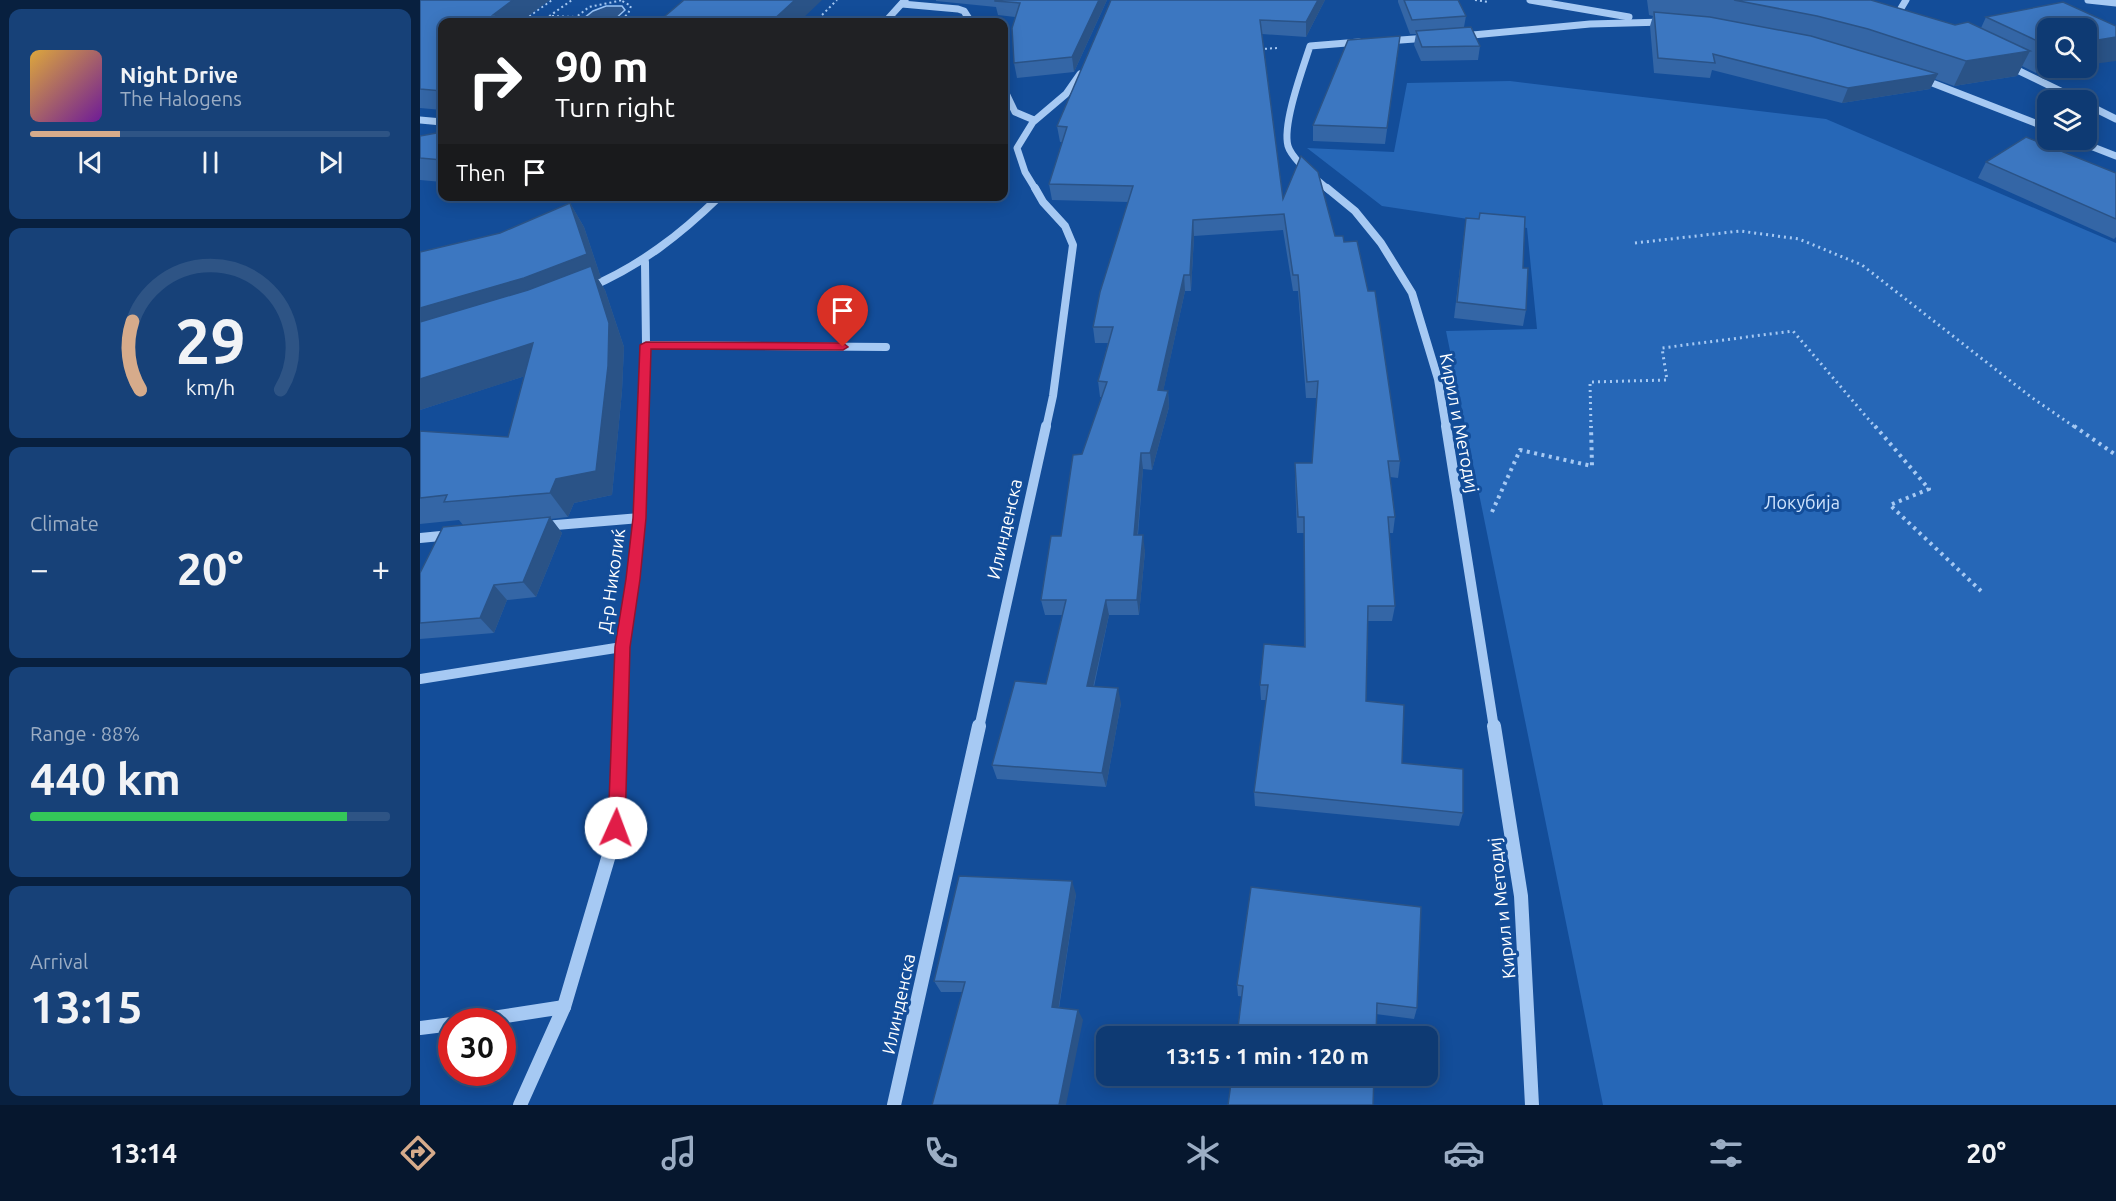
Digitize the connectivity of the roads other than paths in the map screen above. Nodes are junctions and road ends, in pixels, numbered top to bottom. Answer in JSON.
{"nodes":[{"id":1,"x":1530,"y":0,"type":"edge"},
{"id":2,"x":1906,"y":0,"type":"edge"},
{"id":3,"x":2088,"y":0,"type":"edge"},
{"id":4,"x":2111,"y":0,"type":"edge"},
{"id":5,"x":904,"y":2,"type":"edge"},
{"id":6,"x":2116,"y":3,"type":"edge"},
{"id":7,"x":1885,"y":13,"type":"edge"},
{"id":8,"x":1897,"y":15,"type":"junction"},
{"id":9,"x":1907,"y":17,"type":"edge"},
{"id":10,"x":889,"y":18,"type":"edge"},
{"id":11,"x":968,"y":18,"type":"edge"},
{"id":12,"x":1653,"y":21,"type":"junction"},
{"id":13,"x":1676,"y":24,"type":"edge"},
{"id":14,"x":1447,"y":37,"type":"edge"},
{"id":15,"x":1436,"y":38,"type":"edge"},
{"id":16,"x":1380,"y":41,"type":"edge"},
{"id":17,"x":1368,"y":42,"type":"edge"},
{"id":18,"x":1995,"y":59,"type":"edge"},
{"id":19,"x":1087,"y":60,"type":"edge"},
{"id":20,"x":1913,"y":76,"type":"edge"},
{"id":21,"x":2059,"y":90,"type":"edge"},
{"id":22,"x":1008,"y":97,"type":"edge"},
{"id":23,"x":2097,"y":110,"type":"edge"},
{"id":24,"x":2116,"y":119,"type":"edge"},
{"id":25,"x":420,"y":120,"type":"edge"},
{"id":26,"x":1034,"y":120,"type":"junction"},
{"id":27,"x":438,"y":122,"type":"edge"},
{"id":28,"x":2037,"y":124,"type":"edge"},
{"id":29,"x":2097,"y":149,"type":"edge"},
{"id":30,"x":2116,"y":156,"type":"edge"},
{"id":31,"x":715,"y":201,"type":"edge"},
{"id":32,"x":645,"y":261,"type":"junction"},
{"id":33,"x":580,"y":292,"type":"edge"},
{"id":34,"x":646,"y":345,"type":"junction"},
{"id":35,"x":886,"y":347,"type":"dead end"},
{"id":36,"x":640,"y":518,"type":"junction"},
{"id":37,"x":536,"y":527,"type":"edge"},
{"id":38,"x":466,"y":534,"type":"edge"},
{"id":39,"x":420,"y":538,"type":"edge"},
{"id":40,"x":622,"y":647,"type":"junction"},
{"id":41,"x":420,"y":679,"type":"edge"},
{"id":42,"x":564,"y":1006,"type":"junction"},
{"id":43,"x":516,"y":1014,"type":"edge"},
{"id":44,"x":438,"y":1026,"type":"edge"},
{"id":45,"x":420,"y":1029,"type":"edge"},
{"id":46,"x":520,"y":1105,"type":"edge"},
{"id":47,"x":894,"y":1105,"type":"edge"},
{"id":48,"x":1532,"y":1105,"type":"edge"}],
"edges":[{"from":1,"to":12,"type":"street"},
{"from":2,"to":8,"type":"street"},
{"from":3,"to":6,"type":"street"},
{"from":4,"to":6,"type":"street"},
{"from":5,"to":10,"type":"street"},
{"from":5,"to":11,"type":"street"},
{"from":7,"to":8,"type":"street"},
{"from":8,"to":9,"type":"street"},
{"from":12,"to":13,"type":"street"},
{"from":12,"to":14,"type":"street"},
{"from":15,"to":16,"type":"street"},
{"from":17,"to":48,"type":"street","name":"Кирил и Методиј"},
{"from":18,"to":21,"type":"street"},
{"from":19,"to":26,"type":"street","name":"Илинденска"},
{"from":20,"to":28,"type":"street"},
{"from":22,"to":26,"type":"street"},
{"from":23,"to":24,"type":"street"},
{"from":25,"to":27,"type":"street"},
{"from":26,"to":47,"type":"street","name":"Илинденска"},
{"from":29,"to":30,"type":"street"},
{"from":31,"to":32,"type":"street"},
{"from":32,"to":33,"type":"street"},
{"from":32,"to":34,"type":"street","name":"Д-р Николиќ"},
{"from":34,"to":35,"type":"street"},
{"from":34,"to":36,"type":"street","name":"Д-р Николиќ"},
{"from":36,"to":37,"type":"street"},
{"from":36,"to":40,"type":"street","name":"Д-р Николиќ"},
{"from":38,"to":39,"type":"street"},
{"from":40,"to":41,"type":"street"},
{"from":40,"to":42,"type":"street","name":"Д-р Николиќ"},
{"from":42,"to":43,"type":"street"},
{"from":42,"to":46,"type":"street","name":"Д-р Николиќ"},
{"from":44,"to":45,"type":"street"}]}
